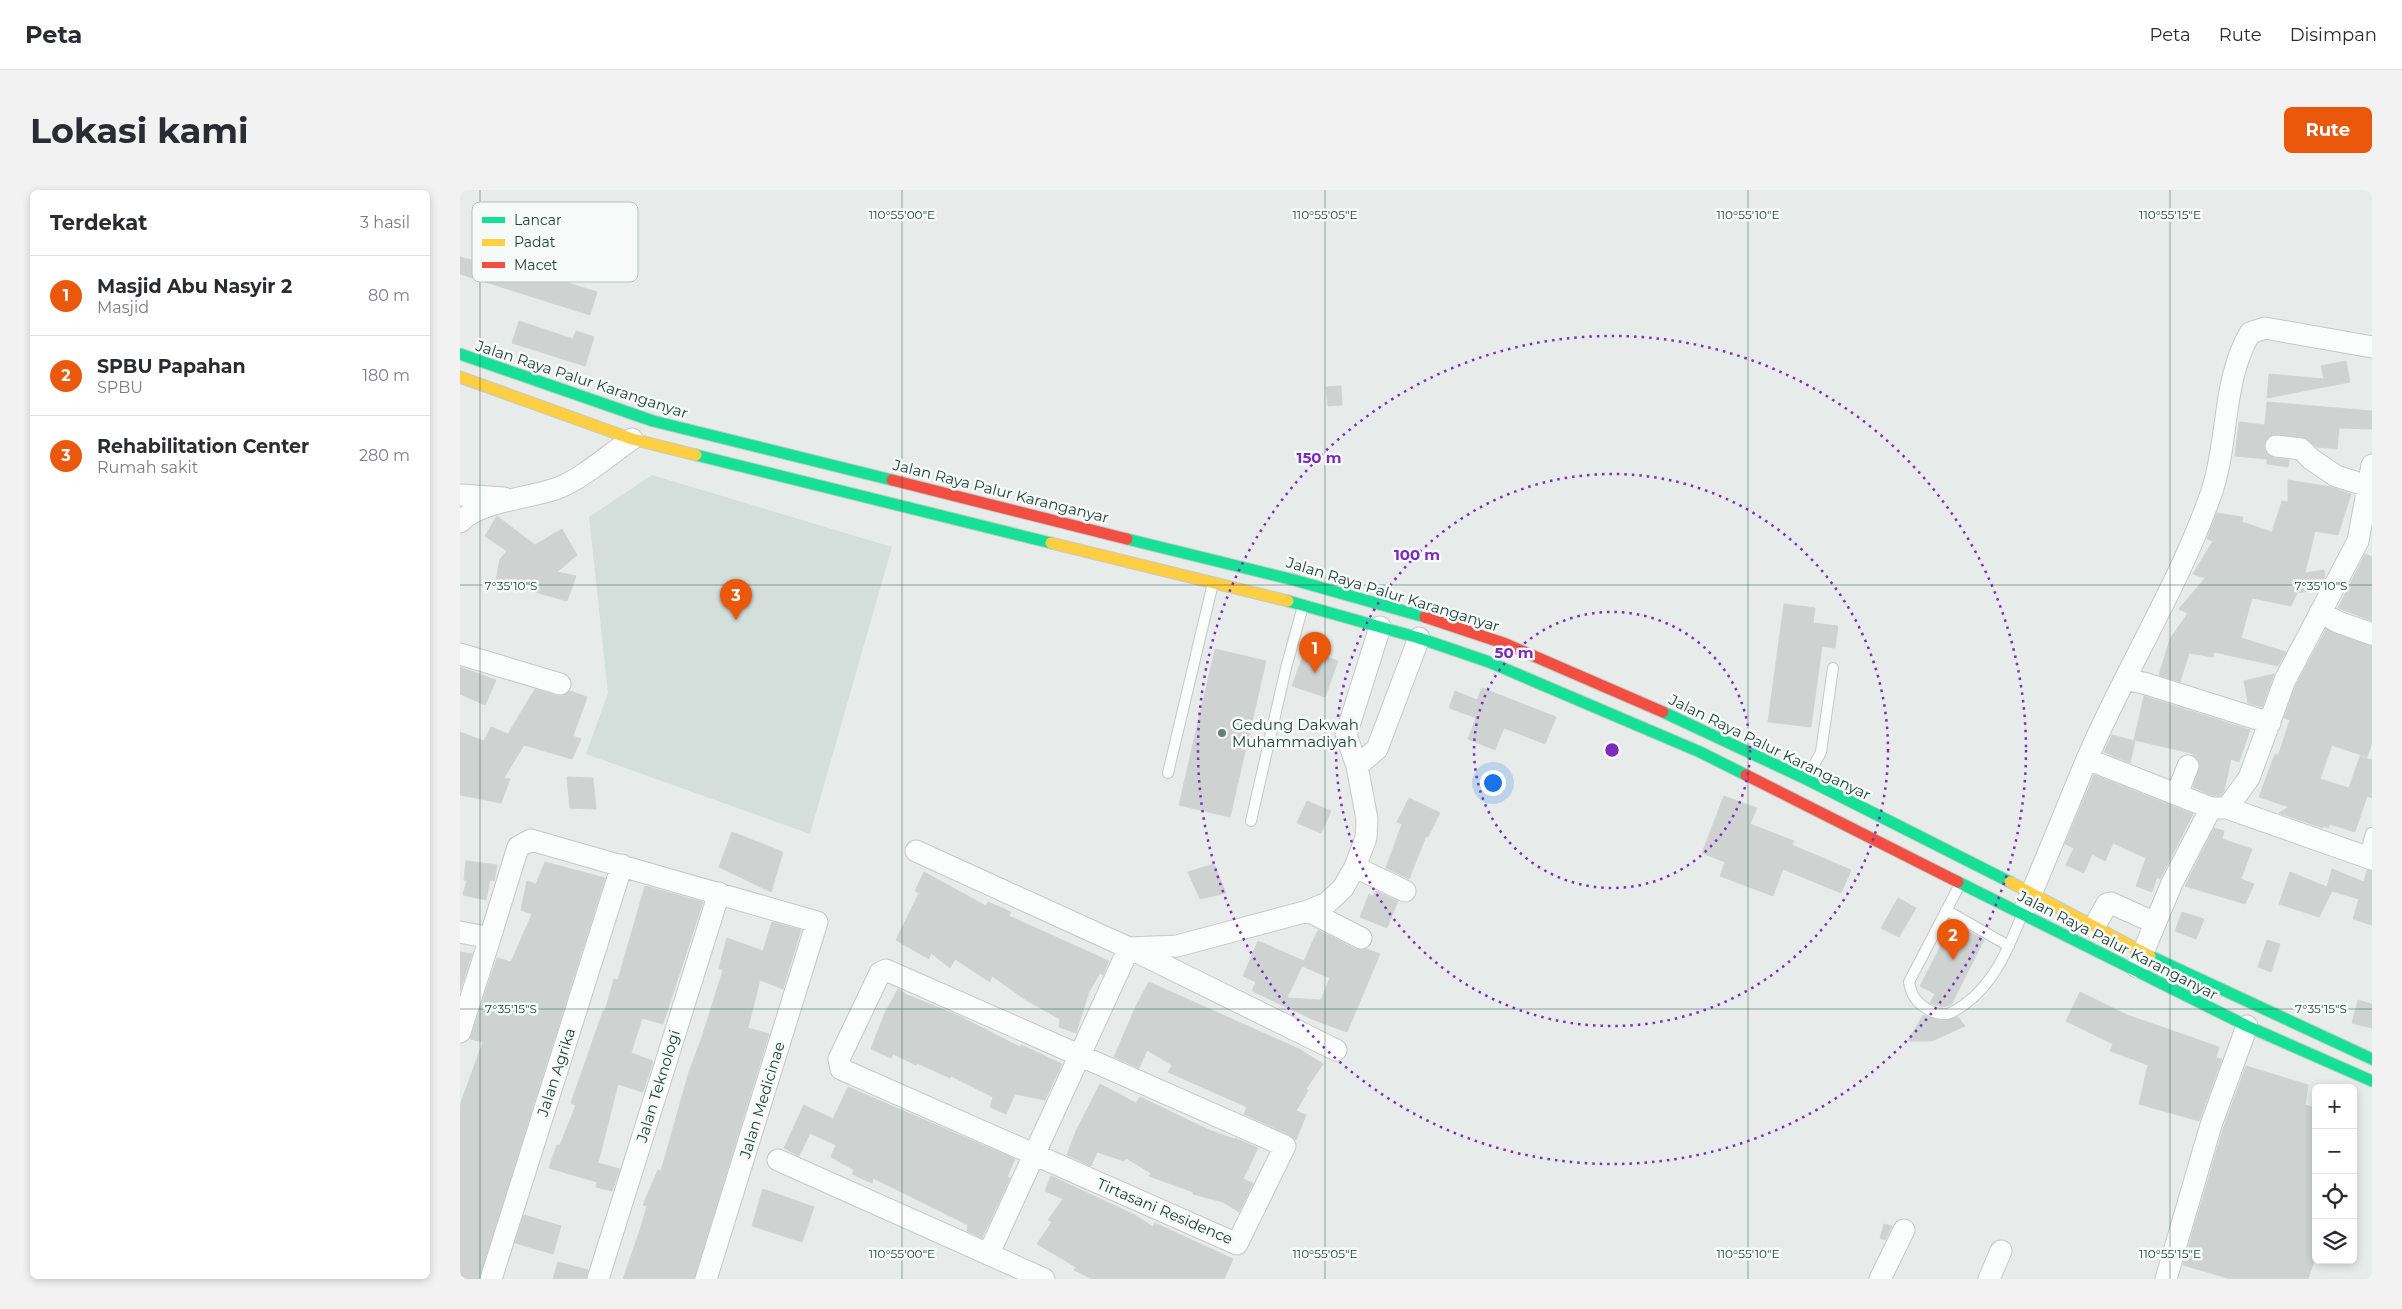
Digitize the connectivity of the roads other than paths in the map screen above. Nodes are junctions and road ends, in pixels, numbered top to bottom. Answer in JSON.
{"nodes":[{"id":1,"x":2372,"y":347,"type":"edge"},
{"id":2,"x":460,"y":354,"type":"edge"},
{"id":3,"x":460,"y":377,"type":"edge"},
{"id":4,"x":632,"y":439,"type":"junction"},
{"id":5,"x":2276,"y":446,"type":"dead end"},
{"id":6,"x":2370,"y":476,"type":"edge"},
{"id":7,"x":460,"y":495,"type":"edge"},
{"id":8,"x":522,"y":499,"type":"junction"},
{"id":9,"x":460,"y":522,"type":"edge"},
{"id":10,"x":2365,"y":543,"type":"edge"},
{"id":11,"x":1213,"y":582,"type":"junction"},
{"id":12,"x":1303,"y":605,"type":"junction"},
{"id":13,"x":2320,"y":612,"type":"junction"},
{"id":14,"x":1380,"y":627,"type":"junction"},
{"id":15,"x":2372,"y":634,"type":"edge"},
{"id":16,"x":1420,"y":638,"type":"junction"},
{"id":17,"x":460,"y":654,"type":"edge"},
{"id":18,"x":1833,"y":668,"type":"dead end"},
{"id":19,"x":2126,"y":680,"type":"junction"},
{"id":20,"x":560,"y":684,"type":"dead end"},
{"id":21,"x":2270,"y":723,"type":"junction"},
{"id":22,"x":2087,"y":759,"type":"junction"},
{"id":23,"x":1357,"y":766,"type":"junction"},
{"id":24,"x":2188,"y":766,"type":"dead end"},
{"id":25,"x":1168,"y":773,"type":"dead end"},
{"id":26,"x":1806,"y":779,"type":"junction"},
{"id":27,"x":2177,"y":794,"type":"junction"},
{"id":28,"x":2219,"y":808,"type":"junction"},
{"id":29,"x":1251,"y":821,"type":"dead end"},
{"id":30,"x":2371,"y":833,"type":"edge"},
{"id":31,"x":916,"y":851,"type":"dead end"},
{"id":32,"x":2368,"y":857,"type":"edge"},
{"id":33,"x":622,"y":865,"type":"junction"},
{"id":34,"x":1355,"y":867,"type":"junction"},
{"id":35,"x":1966,"y":873,"type":"junction"},
{"id":36,"x":1405,"y":891,"type":"dead end"},
{"id":37,"x":719,"y":893,"type":"junction"},
{"id":38,"x":2032,"y":893,"type":"junction"},
{"id":39,"x":1946,"y":910,"type":"junction"},
{"id":40,"x":1308,"y":911,"type":"junction"},
{"id":41,"x":2023,"y":914,"type":"junction"},
{"id":42,"x":2155,"y":923,"type":"junction"},
{"id":43,"x":2094,"y":927,"type":"junction"},
{"id":44,"x":460,"y":932,"type":"edge"},
{"id":45,"x":490,"y":938,"type":"junction"},
{"id":46,"x":1361,"y":938,"type":"dead end"},
{"id":47,"x":2009,"y":946,"type":"junction"},
{"id":48,"x":1129,"y":948,"type":"junction"},
{"id":49,"x":2139,"y":963,"type":"junction"},
{"id":50,"x":2247,"y":1026,"type":"junction"},
{"id":51,"x":460,"y":1032,"type":"edge"},
{"id":52,"x":1336,"y":1050,"type":"dead end"},
{"id":53,"x":1078,"y":1056,"type":"junction"},
{"id":54,"x":2372,"y":1059,"type":"edge"},
{"id":55,"x":2372,"y":1081,"type":"edge"},
{"id":56,"x":1034,"y":1154,"type":"junction"},
{"id":57,"x":778,"y":1160,"type":"dead end"},
{"id":58,"x":1904,"y":1230,"type":"dead end"},
{"id":59,"x":2001,"y":1251,"type":"dead end"},
{"id":60,"x":989,"y":1253,"type":"junction"},
{"id":61,"x":491,"y":1279,"type":"edge"},
{"id":62,"x":598,"y":1279,"type":"edge"},
{"id":63,"x":706,"y":1279,"type":"edge"},
{"id":64,"x":1044,"y":1279,"type":"edge"},
{"id":65,"x":1880,"y":1279,"type":"edge"},
{"id":66,"x":1989,"y":1279,"type":"edge"},
{"id":67,"x":2166,"y":1279,"type":"edge"}],
"edges":[{"from":1,"to":19,"type":"street"},
{"from":2,"to":26,"type":"main road","name":"Jalan Raya Palur Karanganyar"},
{"from":3,"to":4,"type":"main road","name":"Jalan Raya Palur Karanganyar"},
{"from":4,"to":8,"type":"street"},
{"from":4,"to":11,"type":"main road","name":"Jalan Raya Palur Karanganyar"},
{"from":5,"to":6,"type":"street"},
{"from":6,"to":10,"type":"street"},
{"from":7,"to":8,"type":"street"},
{"from":8,"to":9,"type":"street"},
{"from":10,"to":13,"type":"street"},
{"from":11,"to":12,"type":"main road","name":"Jalan Raya Palur Karanganyar"},
{"from":11,"to":25,"type":"lane"},
{"from":12,"to":14,"type":"main road","name":"Jalan Raya Palur Karanganyar"},
{"from":12,"to":29,"type":"lane"},
{"from":13,"to":15,"type":"street"},
{"from":13,"to":21,"type":"street"},
{"from":14,"to":16,"type":"main road","name":"Jalan Raya Palur Karanganyar"},
{"from":14,"to":23,"type":"street"},
{"from":16,"to":23,"type":"street"},
{"from":16,"to":35,"type":"main road","name":"Jalan Raya Palur Karanganyar"},
{"from":17,"to":20,"type":"street"},
{"from":18,"to":26,"type":"lane"},
{"from":19,"to":21,"type":"street"},
{"from":19,"to":22,"type":"street"},
{"from":21,"to":28,"type":"street"},
{"from":22,"to":27,"type":"street"},
{"from":22,"to":38,"type":"street"},
{"from":23,"to":34,"type":"street"},
{"from":24,"to":27,"type":"street"},
{"from":26,"to":35,"type":"main road","name":"Jalan Raya Palur Karanganyar"},
{"from":27,"to":28,"type":"street"},
{"from":28,"to":32,"type":"street"},
{"from":28,"to":42,"type":"street"},
{"from":30,"to":32,"type":"lane"},
{"from":31,"to":48,"type":"street"},
{"from":33,"to":37,"type":"street"},
{"from":33,"to":45,"type":"street"},
{"from":33,"to":61,"type":"street","name":"Jalan Agrika"},
{"from":34,"to":36,"type":"street"},
{"from":34,"to":40,"type":"street"},
{"from":35,"to":38,"type":"main road","name":"Jalan Raya Palur Karanganyar"},
{"from":35,"to":39,"type":"lane"},
{"from":35,"to":41,"type":"main road","name":"Jalan Raya Palur Karanganyar"},
{"from":37,"to":62,"type":"street","name":"Jalan Teknologi"},
{"from":37,"to":63,"type":"street","name":"Jalan Medicinae"},
{"from":38,"to":41,"type":"street"},
{"from":38,"to":43,"type":"main road","name":"Jalan Raya Palur Karanganyar"},
{"from":39,"to":47,"type":"lane"},
{"from":39,"to":47,"type":"lane"},
{"from":40,"to":46,"type":"street"},
{"from":40,"to":48,"type":"street"},
{"from":41,"to":47,"type":"lane"},
{"from":41,"to":49,"type":"main road","name":"Jalan Raya Palur Karanganyar"},
{"from":42,"to":43,"type":"street"},
{"from":42,"to":49,"type":"street"},
{"from":43,"to":49,"type":"main road","name":"Jalan Raya Palur Karanganyar"},
{"from":44,"to":45,"type":"street"},
{"from":45,"to":51,"type":"street"},
{"from":48,"to":52,"type":"street"},
{"from":48,"to":53,"type":"street"},
{"from":49,"to":50,"type":"main road","name":"Jalan Raya Palur Karanganyar"},
{"from":49,"to":54,"type":"main road","name":"Jalan Raya Palur Karanganyar"},
{"from":50,"to":55,"type":"main road","name":"Jalan Raya Palur Karanganyar"},
{"from":50,"to":67,"type":"street"},
{"from":53,"to":56,"type":"street"},
{"from":53,"to":56,"type":"street","name":"Tirtasani Residence"},
{"from":53,"to":56,"type":"street","name":"Tirtasani Residence"},
{"from":56,"to":60,"type":"street"},
{"from":57,"to":60,"type":"street"},
{"from":58,"to":65,"type":"street"},
{"from":59,"to":66,"type":"street"},
{"from":60,"to":64,"type":"street"}]}
